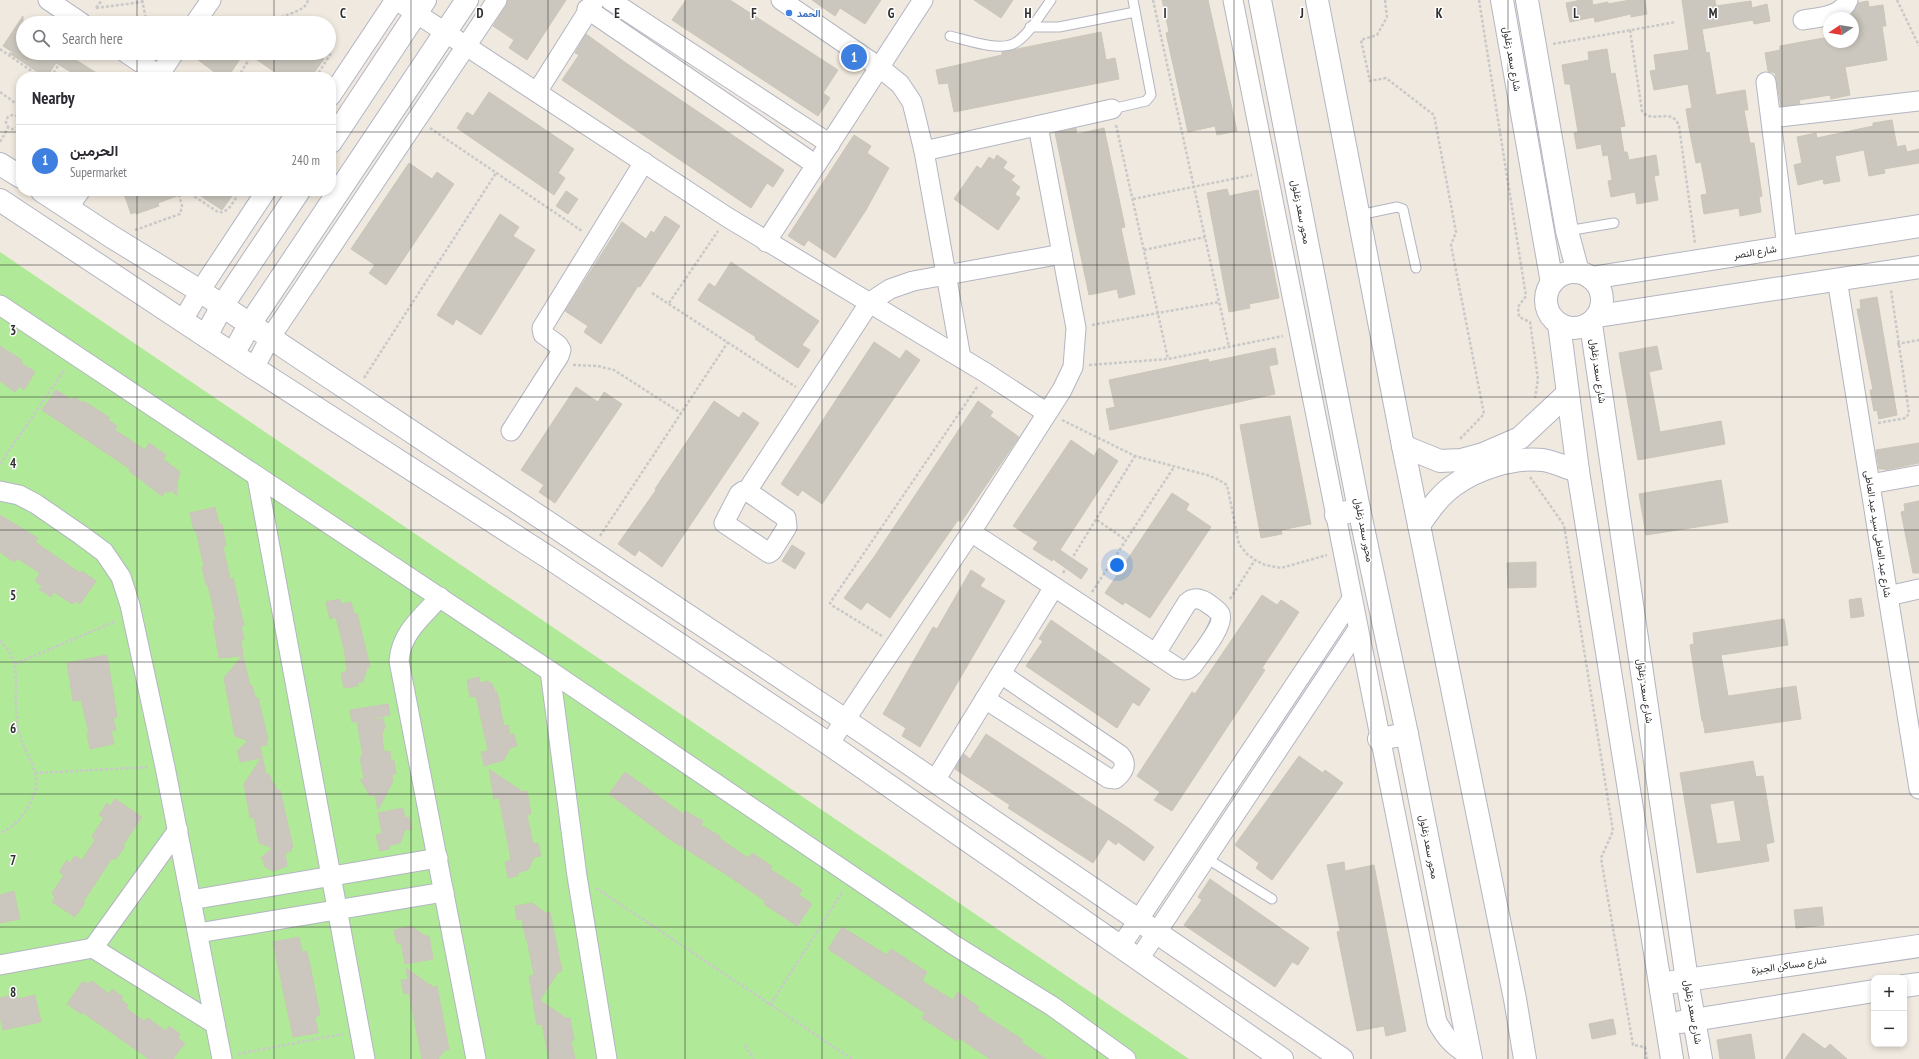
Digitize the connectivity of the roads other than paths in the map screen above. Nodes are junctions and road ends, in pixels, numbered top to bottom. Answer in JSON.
{"nodes":[{"id":1,"x":48,"y":0,"type":"edge"},
{"id":2,"x":210,"y":0,"type":"edge"},
{"id":3,"x":395,"y":0,"type":"edge"},
{"id":4,"x":467,"y":0,"type":"edge"},
{"id":5,"x":497,"y":0,"type":"edge"},
{"id":6,"x":610,"y":0,"type":"edge"},
{"id":7,"x":781,"y":0,"type":"edge"},
{"id":8,"x":923,"y":0,"type":"edge"},
{"id":9,"x":1051,"y":0,"type":"edge"},
{"id":10,"x":1133,"y":0,"type":"edge"},
{"id":11,"x":1233,"y":0,"type":"edge"},
{"id":12,"x":1260,"y":0,"type":"edge"},
{"id":13,"x":1317,"y":0,"type":"edge"},
{"id":14,"x":1502,"y":0,"type":"edge"},
{"id":15,"x":1527,"y":0,"type":"edge"},
{"id":16,"x":1848,"y":0,"type":"edge"},
{"id":17,"x":591,"y":4,"type":"edge"},
{"id":18,"x":421,"y":7,"type":"edge"},
{"id":19,"x":1135,"y":12,"type":"junction"},
{"id":20,"x":72,"y":16,"type":"edge"},
{"id":21,"x":200,"y":16,"type":"edge"},
{"id":22,"x":1803,"y":20,"type":"dead end"},
{"id":23,"x":1030,"y":27,"type":"junction"},
{"id":24,"x":446,"y":32,"type":"junction"},
{"id":25,"x":950,"y":36,"type":"dead end"},
{"id":26,"x":466,"y":46,"type":"junction"},
{"id":27,"x":136,"y":60,"type":"edge"},
{"id":28,"x":169,"y":60,"type":"edge"},
{"id":29,"x":880,"y":67,"type":"junction"},
{"id":30,"x":152,"y":72,"type":"edge"},
{"id":31,"x":161,"y":72,"type":"edge"},
{"id":32,"x":1766,"y":82,"type":"dead end"},
{"id":33,"x":336,"y":88,"type":"edge"},
{"id":34,"x":537,"y":92,"type":"junction"},
{"id":35,"x":1919,"y":101,"type":"edge"},
{"id":36,"x":1112,"y":109,"type":"joint"},
{"id":37,"x":1771,"y":118,"type":"junction"},
{"id":38,"x":1038,"y":126,"type":"junction"},
{"id":39,"x":336,"y":134,"type":"edge"},
{"id":40,"x":830,"y":144,"type":"junction"},
{"id":41,"x":924,"y":151,"type":"junction"},
{"id":42,"x":644,"y":162,"type":"junction"},
{"id":43,"x":0,"y":164,"type":"edge"},
{"id":44,"x":816,"y":165,"type":"junction"},
{"id":45,"x":16,"y":174,"type":"edge"},
{"id":46,"x":60,"y":196,"type":"edge"},
{"id":47,"x":263,"y":196,"type":"edge"},
{"id":48,"x":295,"y":196,"type":"edge"},
{"id":49,"x":336,"y":196,"type":"edge"},
{"id":50,"x":336,"y":196,"type":"edge"},
{"id":51,"x":0,"y":200,"type":"edge"},
{"id":52,"x":74,"y":200,"type":"edge"},
{"id":53,"x":1359,"y":216,"type":"junction"},
{"id":54,"x":1614,"y":224,"type":"dead end"},
{"id":55,"x":1919,"y":226,"type":"edge"},
{"id":56,"x":1568,"y":231,"type":"junction"},
{"id":57,"x":766,"y":242,"type":"junction"},
{"id":58,"x":1787,"y":247,"type":"junction"},
{"id":59,"x":1062,"y":254,"type":"junction"},
{"id":60,"x":1919,"y":267,"type":"edge"},
{"id":61,"x":1416,"y":268,"type":"dead end"},
{"id":62,"x":947,"y":275,"type":"junction"},
{"id":63,"x":1585,"y":275,"type":"junction"},
{"id":64,"x":1838,"y":279,"type":"junction"},
{"id":65,"x":1552,"y":283,"type":"junction"},
{"id":66,"x":200,"y":291,"type":"junction"},
{"id":67,"x":870,"y":302,"type":"junction"},
{"id":68,"x":0,"y":305,"type":"edge"},
{"id":69,"x":222,"y":306,"type":"junction"},
{"id":70,"x":183,"y":320,"type":"junction"},
{"id":71,"x":1594,"y":320,"type":"junction"},
{"id":72,"x":250,"y":324,"type":"junction"},
{"id":73,"x":1558,"y":324,"type":"junction"},
{"id":74,"x":206,"y":336,"type":"junction"},
{"id":75,"x":270,"y":338,"type":"junction"},
{"id":76,"x":233,"y":354,"type":"junction"},
{"id":77,"x":961,"y":358,"type":"junction"},
{"id":78,"x":254,"y":368,"type":"junction"},
{"id":79,"x":1567,"y":394,"type":"junction"},
{"id":80,"x":1047,"y":413,"type":"junction"},
{"id":81,"x":511,"y":431,"type":"dead end"},
{"id":82,"x":1403,"y":446,"type":"junction"},
{"id":83,"x":1578,"y":471,"type":"junction"},
{"id":84,"x":1919,"y":475,"type":"edge"},
{"id":85,"x":257,"y":477,"type":"junction"},
{"id":86,"x":1870,"y":484,"type":"junction"},
{"id":87,"x":0,"y":491,"type":"edge"},
{"id":88,"x":747,"y":491,"type":"dead end"},
{"id":89,"x":1359,"y":509,"type":"junction"},
{"id":90,"x":1336,"y":515,"type":"junction"},
{"id":91,"x":1419,"y":525,"type":"junction"},
{"id":92,"x":971,"y":532,"type":"junction"},
{"id":93,"x":1054,"y":587,"type":"junction"},
{"id":94,"x":1919,"y":589,"type":"edge"},
{"id":95,"x":1888,"y":596,"type":"junction"},
{"id":96,"x":440,"y":597,"type":"junction"},
{"id":97,"x":1352,"y":599,"type":"junction"},
{"id":98,"x":1358,"y":629,"type":"junction"},
{"id":99,"x":1156,"y":653,"type":"junction"},
{"id":100,"x":550,"y":670,"type":"junction"},
{"id":101,"x":1001,"y":674,"type":"junction"},
{"id":102,"x":984,"y":699,"type":"junction"},
{"id":103,"x":845,"y":720,"type":"junction"},
{"id":104,"x":1071,"y":721,"type":"junction"},
{"id":105,"x":1407,"y":734,"type":"junction"},
{"id":106,"x":1379,"y":739,"type":"junction"},
{"id":107,"x":829,"y":744,"type":"junction"},
{"id":108,"x":1056,"y":745,"type":"junction"},
{"id":109,"x":1918,"y":779,"type":"edge"},
{"id":110,"x":934,"y":782,"type":"junction"},
{"id":111,"x":178,"y":830,"type":"junction"},
{"id":112,"x":438,"y":858,"type":"junction"},
{"id":113,"x":1206,"y":858,"type":"junction"},
{"id":114,"x":331,"y":876,"type":"junction"},
{"id":115,"x":444,"y":892,"type":"junction"},
{"id":116,"x":1272,"y":899,"type":"dead end"},
{"id":117,"x":191,"y":900,"type":"junction"},
{"id":118,"x":337,"y":910,"type":"junction"},
{"id":119,"x":1148,"y":927,"type":"junction"},
{"id":120,"x":198,"y":933,"type":"junction"},
{"id":121,"x":1121,"y":946,"type":"junction"},
{"id":122,"x":1919,"y":946,"type":"edge"},
{"id":123,"x":93,"y":948,"type":"junction"},
{"id":124,"x":1139,"y":958,"type":"junction"},
{"id":125,"x":0,"y":965,"type":"edge"},
{"id":126,"x":1687,"y":980,"type":"junction"},
{"id":127,"x":1919,"y":984,"type":"edge"},
{"id":128,"x":1660,"y":985,"type":"junction"},
{"id":129,"x":1907,"y":986,"type":"edge"},
{"id":130,"x":1871,"y":991,"type":"edge"},
{"id":131,"x":1694,"y":1020,"type":"junction"},
{"id":132,"x":215,"y":1024,"type":"junction"},
{"id":133,"x":1666,"y":1024,"type":"junction"},
{"id":134,"x":1120,"y":1057,"type":"edge"},
{"id":135,"x":222,"y":1058,"type":"edge"},
{"id":136,"x":1471,"y":1058,"type":"edge"},
{"id":137,"x":365,"y":1059,"type":"edge"},
{"id":138,"x":476,"y":1059,"type":"edge"},
{"id":139,"x":608,"y":1059,"type":"edge"},
{"id":140,"x":1282,"y":1059,"type":"edge"},
{"id":141,"x":1342,"y":1059,"type":"edge"},
{"id":142,"x":1525,"y":1059,"type":"edge"},
{"id":143,"x":1672,"y":1059,"type":"edge"},
{"id":144,"x":1701,"y":1059,"type":"edge"}],
"edges":[{"from":1,"to":20,"type":"street"},
{"from":2,"to":21,"type":"street"},
{"from":3,"to":18,"type":"street"},
{"from":3,"to":33,"type":"street"},
{"from":4,"to":24,"type":"street"},
{"from":5,"to":26,"type":"street"},
{"from":6,"to":40,"type":"street"},
{"from":7,"to":29,"type":"street"},
{"from":8,"to":29,"type":"street"},
{"from":9,"to":23,"type":"lane"},
{"from":10,"to":19,"type":"lane"},
{"from":11,"to":90,"type":"street"},
{"from":12,"to":89,"type":"street","name":"محور سعد زغلول"},
{"from":13,"to":53,"type":"street"},
{"from":14,"to":65,"type":"street","name":"شارع سعد زغلول"},
{"from":15,"to":56,"type":"street"},
{"from":16,"to":22,"type":"street"},
{"from":17,"to":34,"type":"street"},
{"from":17,"to":44,"type":"street"},
{"from":18,"to":24,"type":"street"},
{"from":18,"to":39,"type":"street"},
{"from":19,"to":23,"type":"lane"},
{"from":19,"to":36,"type":"lane"},
{"from":23,"to":25,"type":"lane"},
{"from":24,"to":26,"type":"street"},
{"from":24,"to":50,"type":"street"},
{"from":26,"to":34,"type":"street"},
{"from":26,"to":75,"type":"street"},
{"from":27,"to":30,"type":"street"},
{"from":28,"to":31,"type":"street"},
{"from":29,"to":40,"type":"street"},
{"from":29,"to":41,"type":"street"},
{"from":32,"to":37,"type":"street"},
{"from":34,"to":42,"type":"street"},
{"from":35,"to":37,"type":"street"},
{"from":36,"to":38,"type":"street"},
{"from":37,"to":58,"type":"street"},
{"from":38,"to":41,"type":"street"},
{"from":38,"to":59,"type":"street"},
{"from":40,"to":44,"type":"street"},
{"from":41,"to":62,"type":"street"},
{"from":42,"to":57,"type":"street"},
{"from":42,"to":81,"type":"street"},
{"from":43,"to":45,"type":"street"},
{"from":44,"to":57,"type":"street"},
{"from":46,"to":52,"type":"street"},
{"from":47,"to":66,"type":"street"},
{"from":48,"to":69,"type":"street"},
{"from":49,"to":72,"type":"street"},
{"from":51,"to":70,"type":"street"},
{"from":52,"to":66,"type":"street"},
{"from":53,"to":61,"type":"lane"},
{"from":53,"to":82,"type":"street"},
{"from":54,"to":56,"type":"lane"},
{"from":55,"to":58,"type":"street","name":"شارع النصر"},
{"from":56,"to":63,"type":"street"},
{"from":57,"to":67,"type":"street"},
{"from":58,"to":63,"type":"street","name":"شارع النصر"},
{"from":59,"to":62,"type":"street"},
{"from":59,"to":80,"type":"street"},
{"from":60,"to":64,"type":"street"},
{"from":62,"to":67,"type":"street"},
{"from":62,"to":77,"type":"street"},
{"from":63,"to":65,"type":"street"},
{"from":63,"to":71,"type":"street"},
{"from":64,"to":71,"type":"street"},
{"from":64,"to":86,"type":"street","name":"شارع عبد العاطى سيد عبد العاطى"},
{"from":65,"to":73,"type":"street"},
{"from":66,"to":69,"type":"street"},
{"from":66,"to":70,"type":"street"},
{"from":67,"to":77,"type":"street"},
{"from":67,"to":88,"type":"street"},
{"from":68,"to":85,"type":"street"},
{"from":69,"to":72,"type":"street"},
{"from":69,"to":74,"type":"street"},
{"from":70,"to":74,"type":"street"},
{"from":71,"to":73,"type":"street"},
{"from":71,"to":126,"type":"street","name":"شارع سعد زغلول"},
{"from":72,"to":75,"type":"street"},
{"from":72,"to":76,"type":"street"},
{"from":73,"to":79,"type":"street"},
{"from":74,"to":76,"type":"street"},
{"from":75,"to":78,"type":"street"},
{"from":75,"to":103,"type":"street"},
{"from":76,"to":78,"type":"street"},
{"from":77,"to":80,"type":"street"},
{"from":78,"to":107,"type":"street"},
{"from":79,"to":82,"type":"street"},
{"from":79,"to":83,"type":"street"},
{"from":80,"to":92,"type":"street"},
{"from":82,"to":91,"type":"street"},
{"from":83,"to":91,"type":"street"},
{"from":83,"to":128,"type":"street"},
{"from":84,"to":86,"type":"street"},
{"from":85,"to":96,"type":"street"},
{"from":85,"to":114,"type":"street"},
{"from":86,"to":95,"type":"street","name":"شارع عبد العاطى سيد عبد العاطى"},
{"from":87,"to":111,"type":"street"},
{"from":89,"to":90,"type":"street"},
{"from":89,"to":105,"type":"street","name":"محور سعد زغلول"},
{"from":90,"to":97,"type":"street"},
{"from":91,"to":142,"type":"street"},
{"from":92,"to":93,"type":"street"},
{"from":92,"to":103,"type":"street"},
{"from":93,"to":99,"type":"street"},
{"from":93,"to":101,"type":"street"},
{"from":94,"to":95,"type":"street"},
{"from":95,"to":109,"type":"street","name":"شارع عبد العاطى سيد عبد العاطى"},
{"from":96,"to":100,"type":"street"},
{"from":96,"to":112,"type":"street"},
{"from":97,"to":98,"type":"street"},
{"from":97,"to":119,"type":"street"},
{"from":98,"to":106,"type":"street"},
{"from":98,"to":113,"type":"street"},
{"from":99,"to":99,"type":"street"},
{"from":100,"to":134,"type":"street"},
{"from":100,"to":139,"type":"street"},
{"from":101,"to":102,"type":"street"},
{"from":101,"to":104,"type":"street"},
{"from":102,"to":108,"type":"street"},
{"from":102,"to":110,"type":"street"},
{"from":103,"to":107,"type":"street"},
{"from":103,"to":110,"type":"street"},
{"from":104,"to":108,"type":"street"},
{"from":104,"to":108,"type":"street"},
{"from":105,"to":106,"type":"street"},
{"from":105,"to":136,"type":"street","name":"محور سعد زغلول"},
{"from":106,"to":136,"type":"street"},
{"from":107,"to":121,"type":"street"},
{"from":110,"to":119,"type":"street"},
{"from":111,"to":117,"type":"street"},
{"from":111,"to":123,"type":"street"},
{"from":112,"to":114,"type":"street"},
{"from":112,"to":115,"type":"street"},
{"from":113,"to":116,"type":"lane"},
{"from":113,"to":119,"type":"street"},
{"from":114,"to":117,"type":"street"},
{"from":114,"to":118,"type":"street"},
{"from":115,"to":118,"type":"street"},
{"from":115,"to":138,"type":"street"},
{"from":117,"to":120,"type":"street"},
{"from":118,"to":120,"type":"street"},
{"from":118,"to":137,"type":"street"},
{"from":119,"to":121,"type":"street"},
{"from":119,"to":124,"type":"street"},
{"from":119,"to":141,"type":"street"},
{"from":120,"to":132,"type":"street"},
{"from":121,"to":124,"type":"street"},
{"from":122,"to":126,"type":"street","name":"شارع مساكن الجيزة"},
{"from":123,"to":125,"type":"street"},
{"from":123,"to":132,"type":"street"},
{"from":124,"to":140,"type":"street"},
{"from":126,"to":128,"type":"street","name":"شارع مساكن الجيزة"},
{"from":126,"to":131,"type":"street","name":"شارع سعد زغلول"},
{"from":127,"to":129,"type":"street"},
{"from":128,"to":133,"type":"street"},
{"from":130,"to":131,"type":"street"},
{"from":131,"to":133,"type":"street"},
{"from":131,"to":144,"type":"street","name":"شارع سعد زغلول"},
{"from":132,"to":135,"type":"street"},
{"from":133,"to":143,"type":"street"}]}
